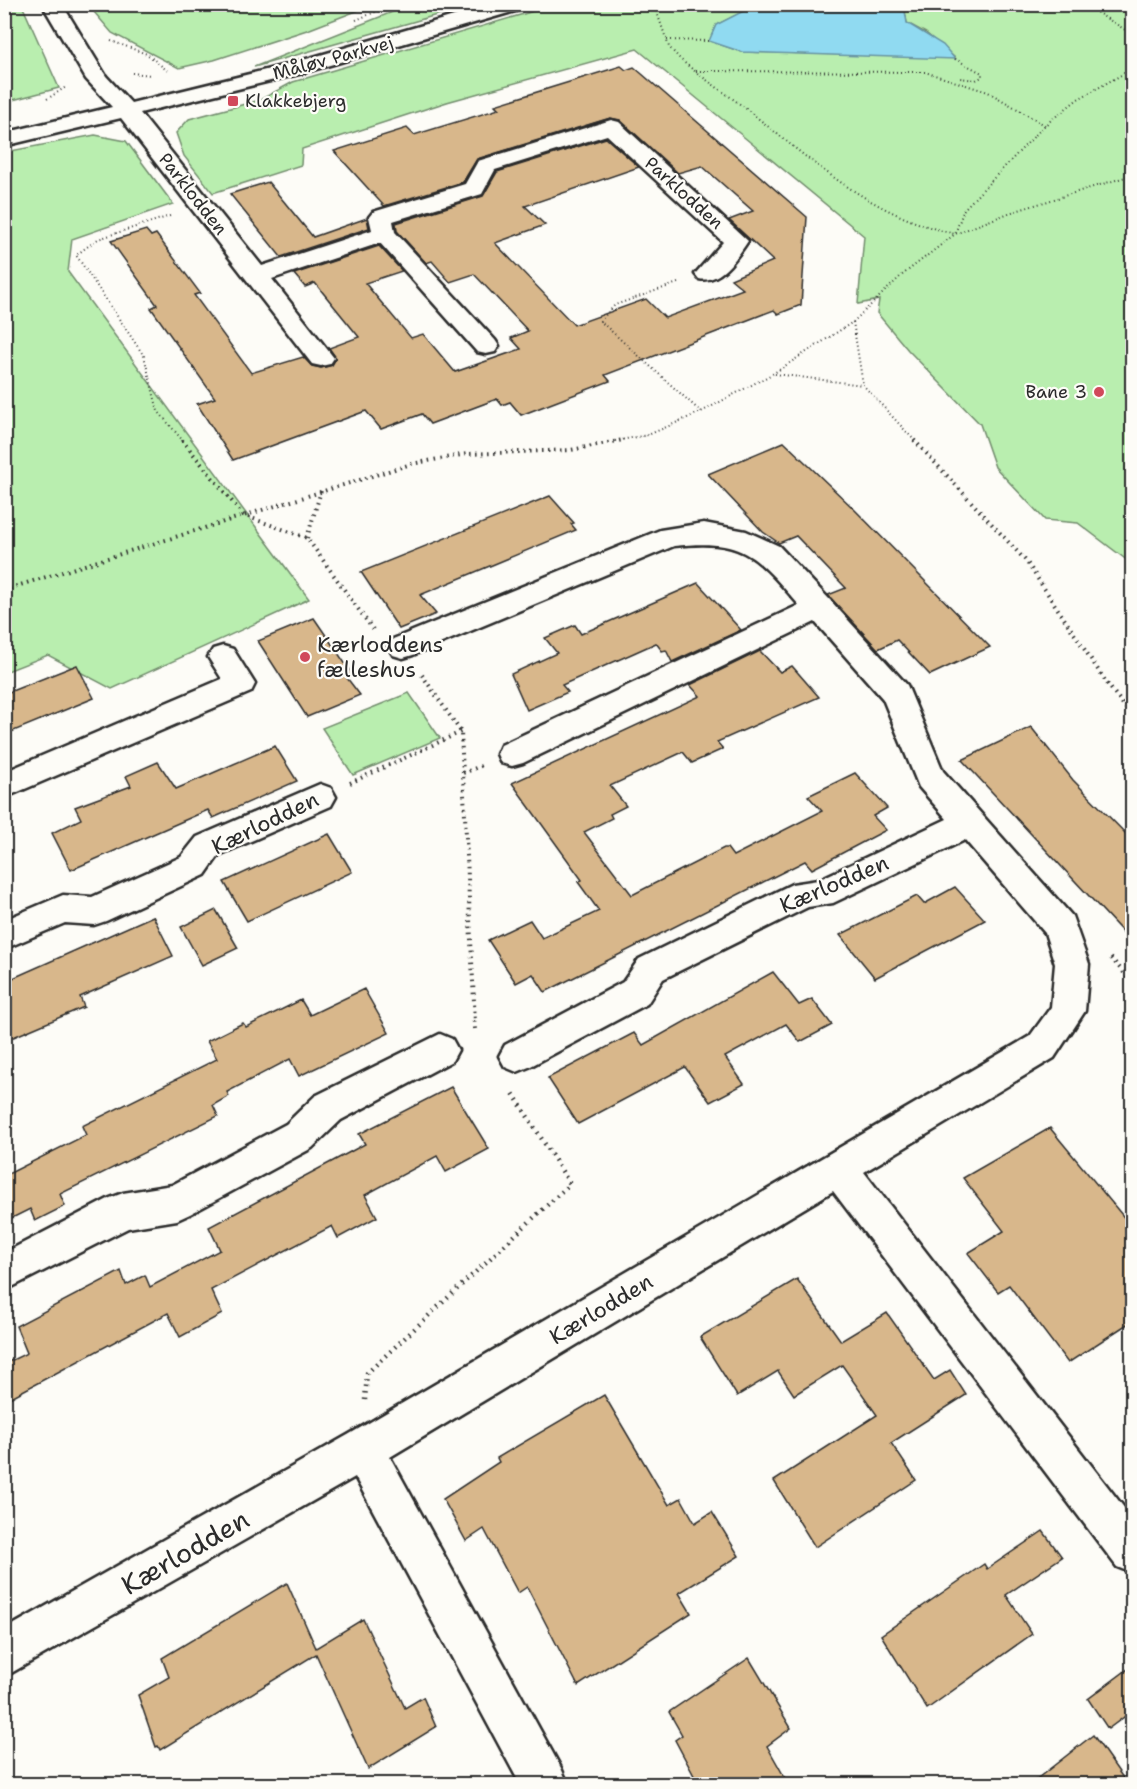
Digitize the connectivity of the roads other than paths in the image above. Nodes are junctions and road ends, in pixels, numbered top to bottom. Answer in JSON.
{"nodes":[{"id":1,"x":52,"y":4,"type":"edge"},
{"id":2,"x":519,"y":4,"type":"edge"},
{"id":3,"x":128,"y":112,"type":"junction"},
{"id":4,"x":4,"y":140,"type":"edge"},
{"id":5,"x":384,"y":234,"type":"junction"},
{"id":6,"x":707,"y":273,"type":"road end"},
{"id":7,"x":257,"y":276,"type":"junction"},
{"id":8,"x":486,"y":346,"type":"dead end"},
{"id":9,"x":321,"y":358,"type":"dead end"},
{"id":10,"x":820,"y":608,"type":"junction"},
{"id":11,"x":403,"y":647,"type":"road end"},
{"id":12,"x":222,"y":657,"type":"dead end"},
{"id":13,"x":512,"y":754,"type":"dead end"},
{"id":14,"x":4,"y":786,"type":"edge"},
{"id":15,"x":320,"y":797,"type":"road end"},
{"id":16,"x":970,"y":823,"type":"junction"},
{"id":17,"x":4,"y":935,"type":"edge"},
{"id":18,"x":440,"y":1050,"type":"dead end"},
{"id":19,"x":513,"y":1071,"type":"road end"},
{"id":20,"x":838,"y":1168,"type":"junction"},
{"id":21,"x":4,"y":1273,"type":"edge"},
{"id":22,"x":363,"y":1450,"type":"junction"},
{"id":23,"x":1132,"y":1552,"type":"edge"},
{"id":24,"x":5,"y":1652,"type":"edge"},
{"id":25,"x":544,"y":1785,"type":"edge"}],
"edges":[{"from":1,"to":3,"type":"street"},
{"from":2,"to":3,"type":"street","name":"Måløv Parkvej"},
{"from":3,"to":4,"type":"street","name":"Måløv Parkvej"},
{"from":3,"to":7,"type":"street","name":"Parklodden"},
{"from":5,"to":6,"type":"street","name":"Parklodden"},
{"from":5,"to":7,"type":"street"},
{"from":5,"to":8,"type":"street"},
{"from":7,"to":9,"type":"street","name":"Parklodden"},
{"from":10,"to":11,"type":"street","name":"Kærlodden"},
{"from":10,"to":13,"type":"street"},
{"from":10,"to":16,"type":"street","name":"Kærlodden"},
{"from":12,"to":14,"type":"street"},
{"from":15,"to":17,"type":"street","name":"Kærlodden"},
{"from":16,"to":19,"type":"street","name":"Kærlodden"},
{"from":16,"to":20,"type":"street","name":"Kærlodden"},
{"from":18,"to":21,"type":"street"},
{"from":20,"to":22,"type":"street","name":"Kærlodden"},
{"from":20,"to":23,"type":"street"},
{"from":22,"to":24,"type":"street","name":"Kærlodden"},
{"from":22,"to":25,"type":"street"}]}
